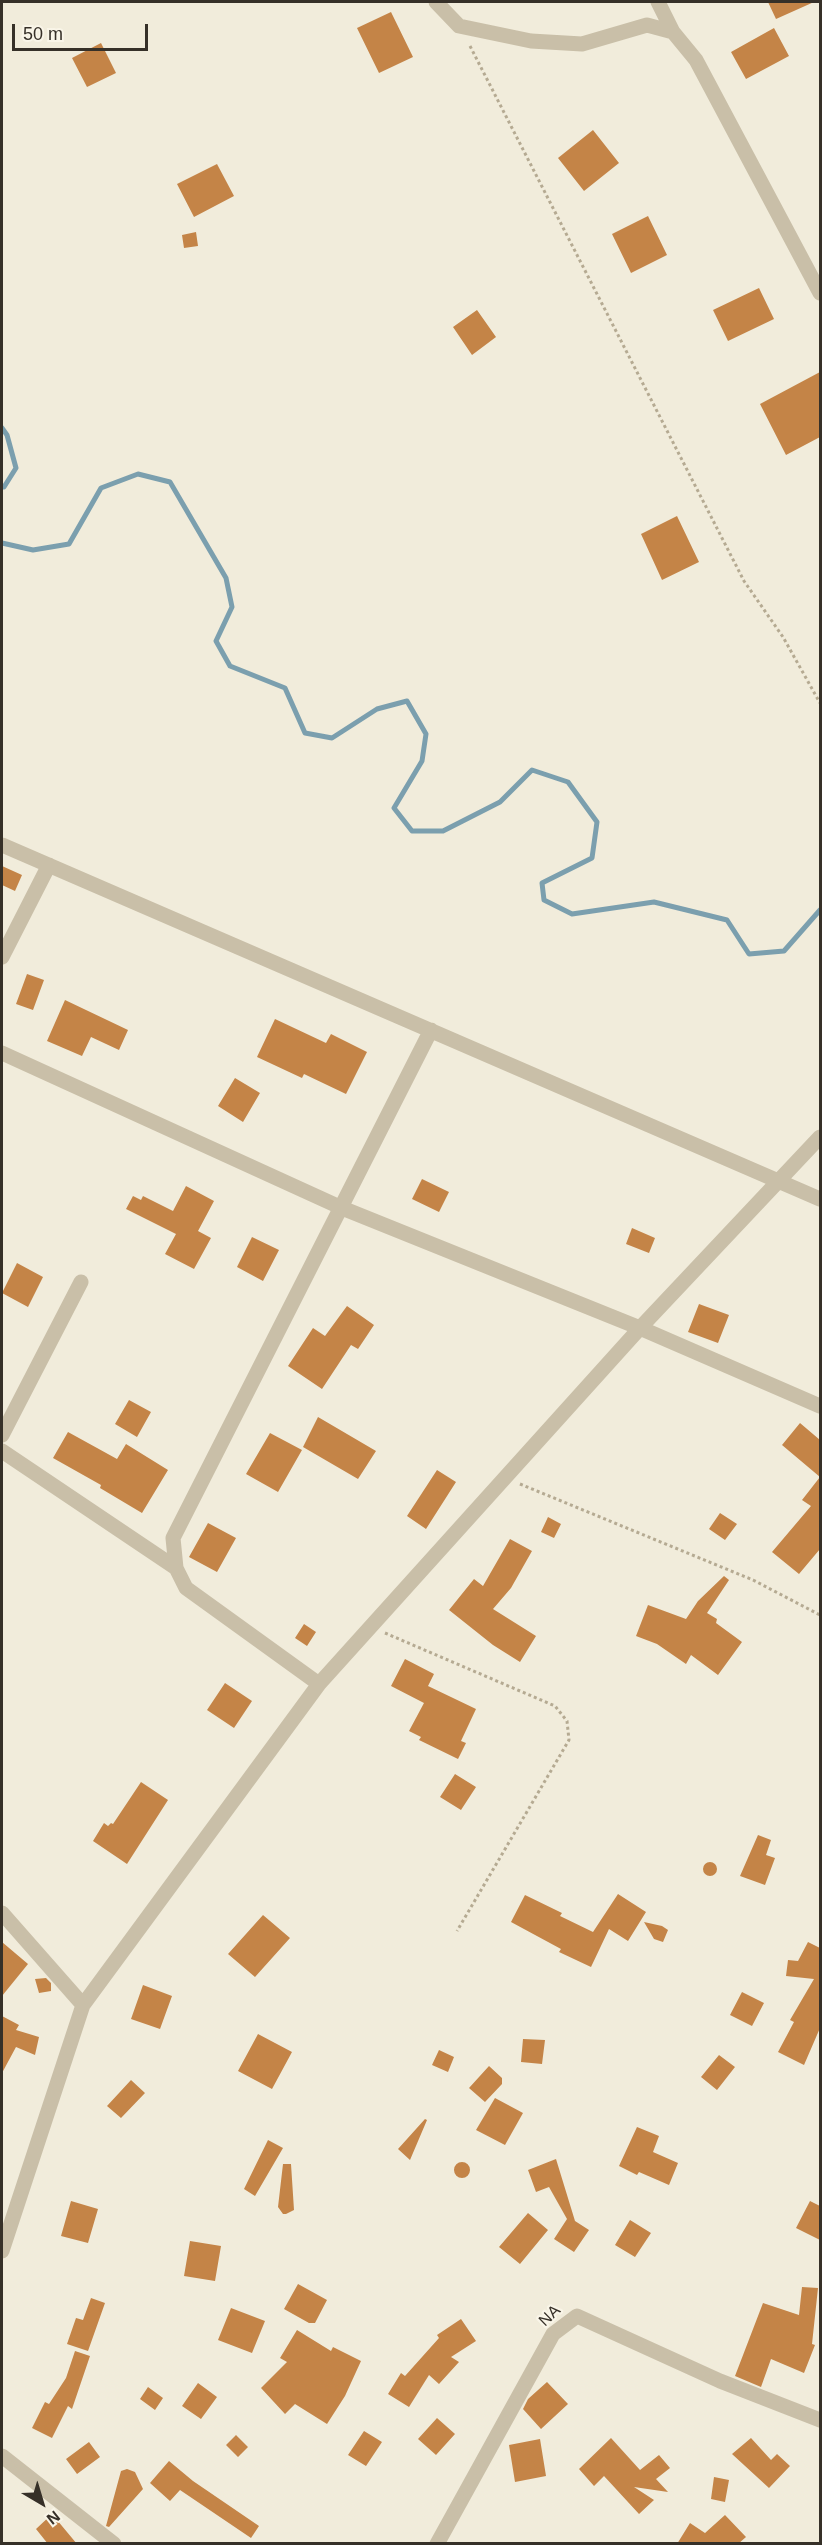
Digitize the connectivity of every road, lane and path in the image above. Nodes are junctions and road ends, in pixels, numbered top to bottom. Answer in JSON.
{"nodes":[{"id":1,"x":436,"y":2,"type":"edge"},
{"id":2,"x":658,"y":2,"type":"edge"},
{"id":3,"x":459,"y":26,"type":"junction"},
{"id":4,"x":673,"y":32,"type":"junction"},
{"id":5,"x":820,"y":293,"type":"edge"},
{"id":6,"x":820,"y":703,"type":"edge"},
{"id":7,"x":2,"y":845,"type":"edge"},
{"id":8,"x":49,"y":865,"type":"junction"},
{"id":9,"x":2,"y":957,"type":"edge"},
{"id":10,"x":431,"y":1030,"type":"junction"},
{"id":11,"x":2,"y":1053,"type":"edge"},
{"id":12,"x":820,"y":1137,"type":"edge"},
{"id":13,"x":778,"y":1180,"type":"junction"},
{"id":14,"x":820,"y":1199,"type":"edge"},
{"id":15,"x":342,"y":1208,"type":"junction"},
{"id":16,"x":81,"y":1282,"type":"dead end"},
{"id":17,"x":640,"y":1328,"type":"junction"},
{"id":18,"x":820,"y":1406,"type":"edge"},
{"id":19,"x":2,"y":1435,"type":"edge"},
{"id":20,"x":2,"y":1451,"type":"edge"},
{"id":21,"x":505,"y":1478,"type":"junction"},
{"id":22,"x":176,"y":1568,"type":"junction"},
{"id":23,"x":820,"y":1615,"type":"edge"},
{"id":24,"x":370,"y":1627,"type":"junction"},
{"id":25,"x":319,"y":1684,"type":"junction"},
{"id":26,"x":2,"y":1912,"type":"edge"},
{"id":27,"x":458,"y":1932,"type":"dead end"},
{"id":28,"x":83,"y":2005,"type":"junction"},
{"id":29,"x":2,"y":2251,"type":"edge"},
{"id":30,"x":820,"y":2420,"type":"edge"},
{"id":31,"x":2,"y":2456,"type":"edge"},
{"id":32,"x":114,"y":2544,"type":"edge"},
{"id":33,"x":437,"y":2544,"type":"edge"}],
"edges":[{"from":1,"to":3,"type":"street"},
{"from":2,"to":4,"type":"street"},
{"from":3,"to":4,"type":"street"},
{"from":3,"to":6,"type":"path"},
{"from":4,"to":5,"type":"street"},
{"from":7,"to":8,"type":"street"},
{"from":8,"to":9,"type":"street"},
{"from":8,"to":10,"type":"street"},
{"from":10,"to":13,"type":"street"},
{"from":10,"to":15,"type":"street"},
{"from":11,"to":15,"type":"street"},
{"from":12,"to":13,"type":"street"},
{"from":13,"to":14,"type":"street"},
{"from":13,"to":17,"type":"street"},
{"from":15,"to":17,"type":"street"},
{"from":15,"to":22,"type":"street"},
{"from":16,"to":19,"type":"street"},
{"from":17,"to":18,"type":"street"},
{"from":17,"to":21,"type":"street"},
{"from":20,"to":22,"type":"street"},
{"from":21,"to":23,"type":"path"},
{"from":21,"to":24,"type":"street"},
{"from":22,"to":25,"type":"street"},
{"from":24,"to":25,"type":"street"},
{"from":24,"to":27,"type":"path"},
{"from":25,"to":28,"type":"street"},
{"from":26,"to":28,"type":"street"},
{"from":28,"to":29,"type":"street"},
{"from":30,"to":33,"type":"street","name":"NA"},
{"from":31,"to":32,"type":"street"}]}
